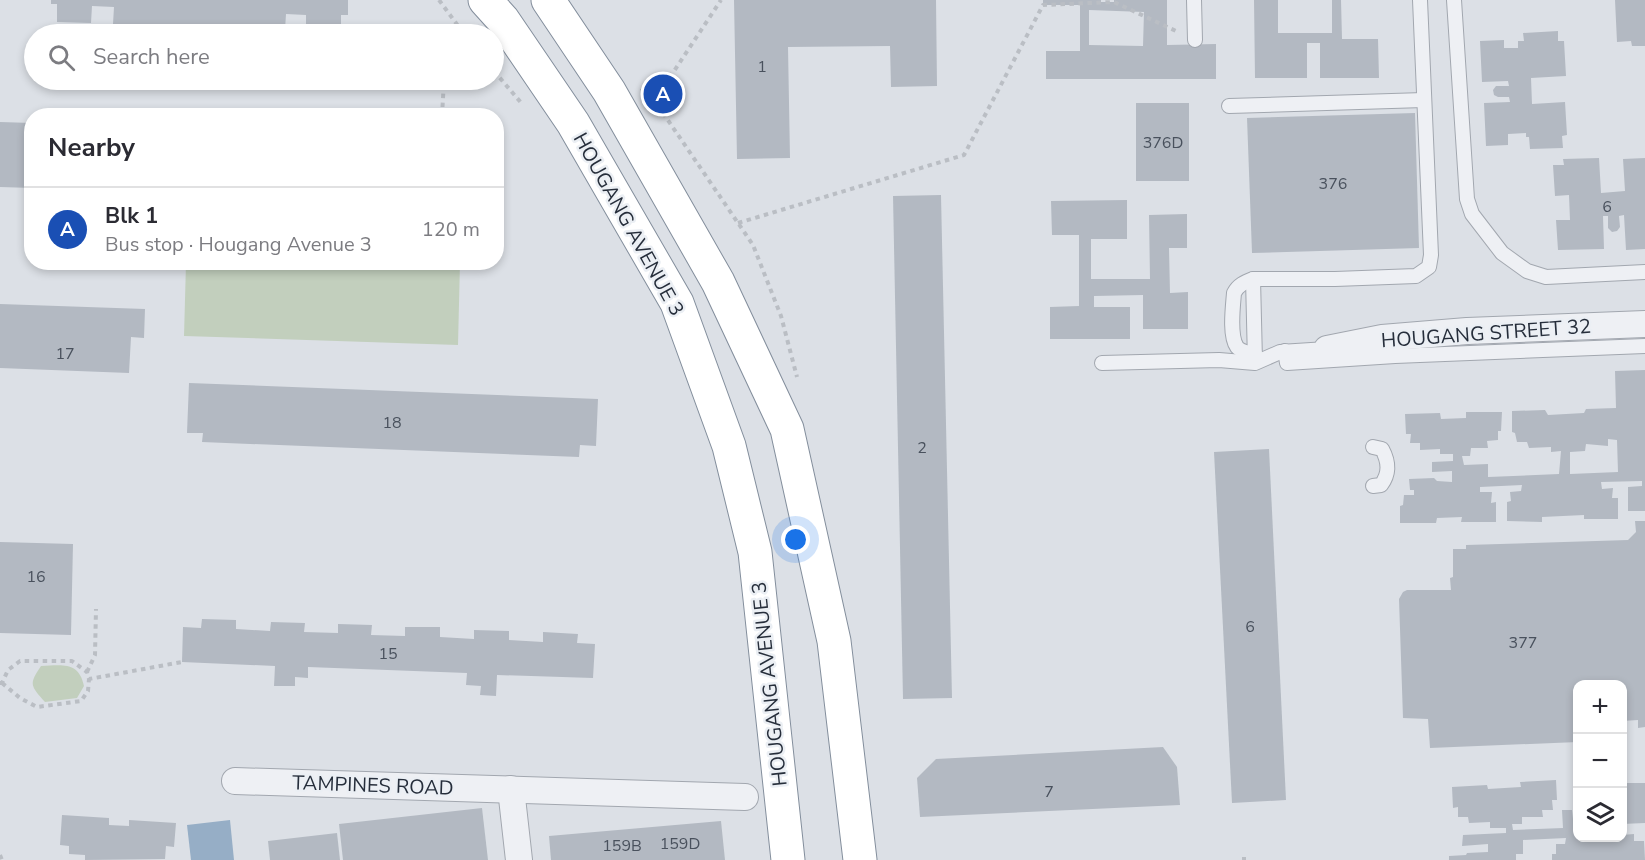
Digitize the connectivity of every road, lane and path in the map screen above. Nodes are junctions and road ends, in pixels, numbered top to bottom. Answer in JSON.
{"nodes":[{"id":1,"x":439,"y":0,"type":"edge"},
{"id":2,"x":485,"y":0,"type":"edge"},
{"id":3,"x":548,"y":0,"type":"edge"},
{"id":4,"x":721,"y":0,"type":"edge"},
{"id":5,"x":1194,"y":0,"type":"edge"},
{"id":6,"x":1420,"y":0,"type":"edge"},
{"id":7,"x":1454,"y":0,"type":"edge"},
{"id":8,"x":457,"y":24,"type":"edge"},
{"id":9,"x":1195,"y":40,"type":"joint"},
{"id":10,"x":504,"y":83,"type":"edge"},
{"id":11,"x":443,"y":90,"type":"edge"},
{"id":12,"x":655,"y":100,"type":"junction"},
{"id":13,"x":1424,"y":100,"type":"junction"},
{"id":14,"x":1229,"y":106,"type":"dead end"},
{"id":15,"x":618,"y":107,"type":"junction"},
{"id":16,"x":442,"y":108,"type":"edge"},
{"id":17,"x":529,"y":112,"type":"dead end"},
{"id":18,"x":738,"y":223,"type":"junction"},
{"id":19,"x":753,"y":245,"type":"dead end"},
{"id":20,"x":1645,"y":272,"type":"edge"},
{"id":21,"x":1253,"y":279,"type":"junction"},
{"id":22,"x":1645,"y":324,"type":"edge"},
{"id":23,"x":1645,"y":346,"type":"edge"},
{"id":24,"x":1328,"y":349,"type":"joint"},
{"id":25,"x":1285,"y":351,"type":"junction"},
{"id":26,"x":1255,"y":359,"type":"junction"},
{"id":27,"x":1102,"y":363,"type":"dead end"},
{"id":28,"x":1373,"y":447,"type":"dead end"},
{"id":29,"x":1373,"y":486,"type":"dead end"},
{"id":30,"x":96,"y":609,"type":"dead end"},
{"id":31,"x":182,"y":662,"type":"dead end"},
{"id":32,"x":87,"y":672,"type":"junction"},
{"id":33,"x":89,"y":679,"type":"junction"},
{"id":34,"x":1,"y":683,"type":"edge"},
{"id":35,"x":235,"y":781,"type":"dead end"},
{"id":36,"x":511,"y":789,"type":"junction"},
{"id":37,"x":745,"y":797,"type":"dead end"},
{"id":38,"x":0,"y":855,"type":"edge"},
{"id":39,"x":2,"y":860,"type":"edge"},
{"id":40,"x":519,"y":860,"type":"edge"},
{"id":41,"x":788,"y":860,"type":"edge"},
{"id":42,"x":860,"y":860,"type":"edge"}],
"edges":[{"from":1,"to":8,"type":"path"},
{"from":2,"to":41,"type":"highway","name":"HOUGANG AVENUE 3"},
{"from":3,"to":15,"type":"highway"},
{"from":4,"to":12,"type":"path"},
{"from":5,"to":9,"type":"lane"},
{"from":6,"to":13,"type":"lane"},
{"from":7,"to":20,"type":"lane"},
{"from":9,"to":18,"type":"path"},
{"from":10,"to":17,"type":"path"},
{"from":11,"to":16,"type":"path"},
{"from":12,"to":15,"type":"path"},
{"from":12,"to":18,"type":"path"},
{"from":13,"to":14,"type":"lane"},
{"from":13,"to":21,"type":"lane"},
{"from":15,"to":42,"type":"highway"},
{"from":18,"to":19,"type":"path"},
{"from":21,"to":26,"type":"lane"},
{"from":21,"to":26,"type":"lane"},
{"from":22,"to":24,"type":"street","name":"HOUGANG STREET 32"},
{"from":23,"to":25,"type":"lane"},
{"from":24,"to":25,"type":"lane"},
{"from":25,"to":26,"type":"lane"},
{"from":26,"to":27,"type":"lane"},
{"from":28,"to":29,"type":"lane"},
{"from":30,"to":32,"type":"path"},
{"from":31,"to":33,"type":"path"},
{"from":32,"to":33,"type":"path"},
{"from":32,"to":34,"type":"path"},
{"from":33,"to":34,"type":"path"},
{"from":35,"to":36,"type":"street","name":"TAMPINES ROAD"},
{"from":36,"to":37,"type":"street","name":"TAMPINES ROAD"},
{"from":36,"to":40,"type":"street"},
{"from":38,"to":39,"type":"path"}]}
